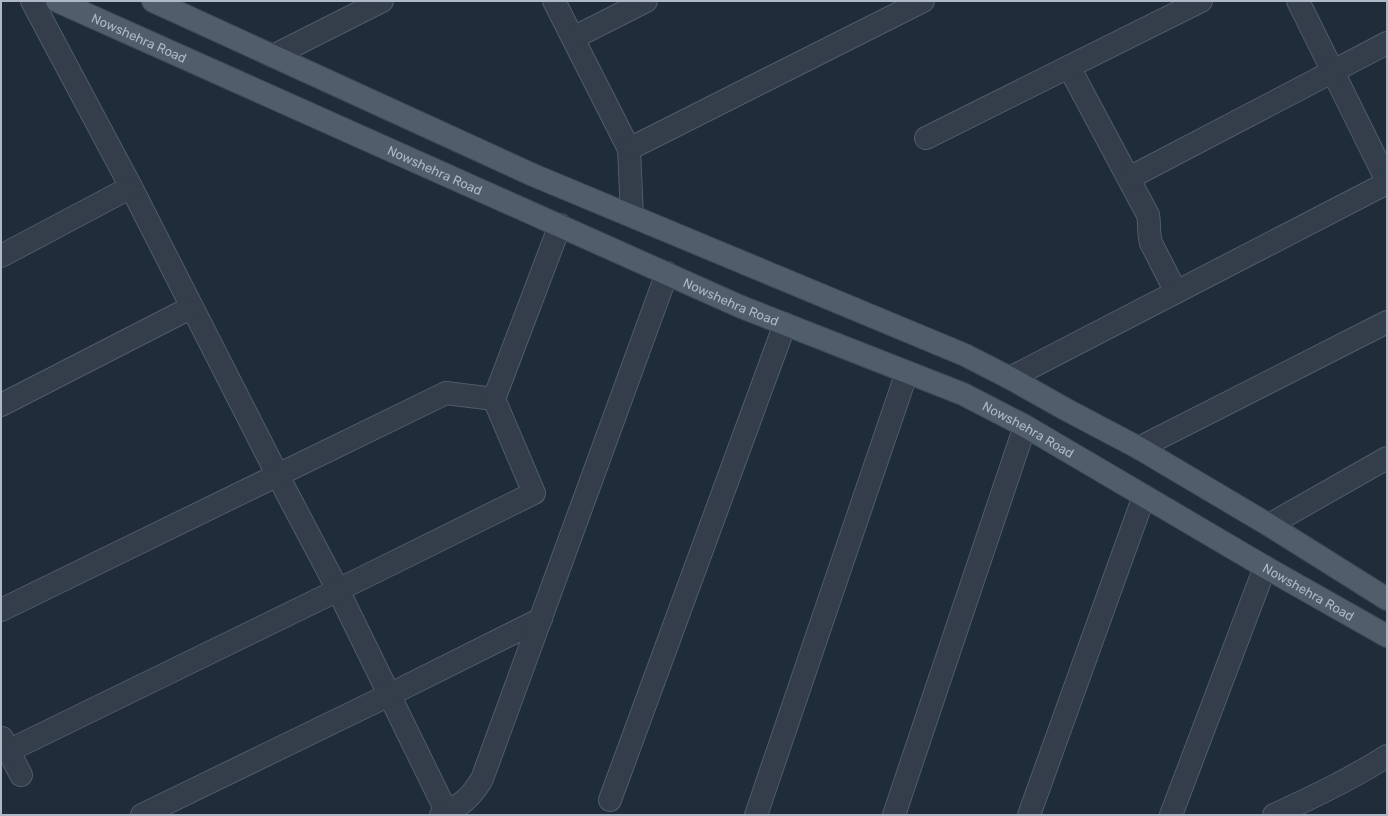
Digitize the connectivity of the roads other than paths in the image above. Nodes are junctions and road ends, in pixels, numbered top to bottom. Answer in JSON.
{"nodes":[{"id":1,"x":32,"y":1,"type":"edge"},
{"id":2,"x":57,"y":1,"type":"edge"},
{"id":3,"x":153,"y":1,"type":"edge"},
{"id":4,"x":382,"y":1,"type":"edge"},
{"id":5,"x":554,"y":1,"type":"edge"},
{"id":6,"x":646,"y":1,"type":"edge"},
{"id":7,"x":923,"y":1,"type":"edge"},
{"id":8,"x":1201,"y":1,"type":"edge"},
{"id":9,"x":1298,"y":1,"type":"edge"},
{"id":10,"x":573,"y":38,"type":"junction"},
{"id":11,"x":1387,"y":43,"type":"edge"},
{"id":12,"x":272,"y":56,"type":"junction"},
{"id":13,"x":1069,"y":67,"type":"junction"},
{"id":14,"x":1332,"y":71,"type":"junction"},
{"id":15,"x":926,"y":138,"type":"dead end"},
{"id":16,"x":629,"y":149,"type":"junction"},
{"id":17,"x":1128,"y":178,"type":"junction"},
{"id":18,"x":1387,"y":182,"type":"edge"},
{"id":19,"x":131,"y":187,"type":"junction"},
{"id":20,"x":632,"y":216,"type":"junction"},
{"id":21,"x":560,"y":225,"type":"junction"},
{"id":22,"x":1,"y":256,"type":"edge"},
{"id":23,"x":667,"y":273,"type":"junction"},
{"id":24,"x":1176,"y":292,"type":"junction"},
{"id":25,"x":192,"y":307,"type":"junction"},
{"id":26,"x":1387,"y":322,"type":"edge"},
{"id":27,"x":785,"y":324,"type":"junction"},
{"id":28,"x":907,"y":372,"type":"junction"},
{"id":29,"x":1010,"y":378,"type":"junction"},
{"id":30,"x":494,"y":399,"type":"junction"},
{"id":31,"x":1,"y":405,"type":"edge"},
{"id":32,"x":1025,"y":426,"type":"junction"},
{"id":33,"x":1139,"y":448,"type":"junction"},
{"id":34,"x":1387,"y":458,"type":"edge"},
{"id":35,"x":278,"y":476,"type":"junction"},
{"id":36,"x":1144,"y":496,"type":"junction"},
{"id":37,"x":1269,"y":525,"type":"junction"},
{"id":38,"x":1265,"y":567,"type":"junction"},
{"id":39,"x":338,"y":590,"type":"junction"},
{"id":40,"x":1387,"y":599,"type":"edge"},
{"id":41,"x":1,"y":610,"type":"edge"},
{"id":42,"x":541,"y":619,"type":"junction"},
{"id":43,"x":1387,"y":636,"type":"edge"},
{"id":44,"x":389,"y":695,"type":"junction"},
{"id":45,"x":5,"y":744,"type":"edge"},
{"id":46,"x":1387,"y":756,"type":"edge"},
{"id":47,"x":21,"y":775,"type":"dead end"},
{"id":48,"x":610,"y":800,"type":"dead end"},
{"id":49,"x":445,"y":814,"type":"edge"},
{"id":50,"x":142,"y":815,"type":"edge"},
{"id":51,"x":756,"y":815,"type":"edge"},
{"id":52,"x":894,"y":815,"type":"edge"},
{"id":53,"x":1029,"y":815,"type":"edge"},
{"id":54,"x":1171,"y":815,"type":"edge"},
{"id":55,"x":1274,"y":815,"type":"edge"}],
"edges":[{"from":1,"to":19,"type":"street"},
{"from":2,"to":21,"type":"main road","name":"Nowshehra Road"},
{"from":3,"to":12,"type":"main road"},
{"from":4,"to":12,"type":"street"},
{"from":5,"to":10,"type":"street"},
{"from":6,"to":10,"type":"street"},
{"from":7,"to":16,"type":"street"},
{"from":8,"to":13,"type":"street"},
{"from":9,"to":14,"type":"street"},
{"from":10,"to":16,"type":"street"},
{"from":11,"to":14,"type":"street"},
{"from":12,"to":20,"type":"main road"},
{"from":13,"to":15,"type":"street"},
{"from":13,"to":17,"type":"street"},
{"from":14,"to":17,"type":"street"},
{"from":14,"to":18,"type":"street"},
{"from":16,"to":20,"type":"street"},
{"from":17,"to":24,"type":"street"},
{"from":18,"to":24,"type":"street"},
{"from":19,"to":22,"type":"street"},
{"from":19,"to":25,"type":"street"},
{"from":20,"to":29,"type":"main road"},
{"from":21,"to":23,"type":"main road","name":"Nowshehra Road"},
{"from":21,"to":30,"type":"street"},
{"from":23,"to":27,"type":"main road","name":"Nowshehra Road"},
{"from":23,"to":42,"type":"street"},
{"from":24,"to":29,"type":"street"},
{"from":25,"to":31,"type":"street"},
{"from":25,"to":35,"type":"street"},
{"from":26,"to":33,"type":"street"},
{"from":27,"to":28,"type":"main road","name":"Nowshehra Road"},
{"from":27,"to":48,"type":"street"},
{"from":28,"to":32,"type":"main road","name":"Nowshehra Road"},
{"from":28,"to":51,"type":"street"},
{"from":29,"to":33,"type":"main road"},
{"from":30,"to":35,"type":"street"},
{"from":30,"to":39,"type":"street"},
{"from":32,"to":36,"type":"main road","name":"Nowshehra Road"},
{"from":32,"to":52,"type":"street"},
{"from":33,"to":37,"type":"main road"},
{"from":34,"to":37,"type":"street"},
{"from":35,"to":39,"type":"street"},
{"from":35,"to":41,"type":"street"},
{"from":36,"to":38,"type":"main road","name":"Nowshehra Road"},
{"from":36,"to":53,"type":"street"},
{"from":37,"to":40,"type":"main road"},
{"from":38,"to":43,"type":"main road","name":"Nowshehra Road"},
{"from":38,"to":54,"type":"street"},
{"from":39,"to":44,"type":"street"},
{"from":39,"to":45,"type":"street"},
{"from":42,"to":44,"type":"street"},
{"from":42,"to":49,"type":"street"},
{"from":44,"to":49,"type":"street"},
{"from":44,"to":50,"type":"street"},
{"from":45,"to":47,"type":"street"},
{"from":46,"to":55,"type":"street"}]}
